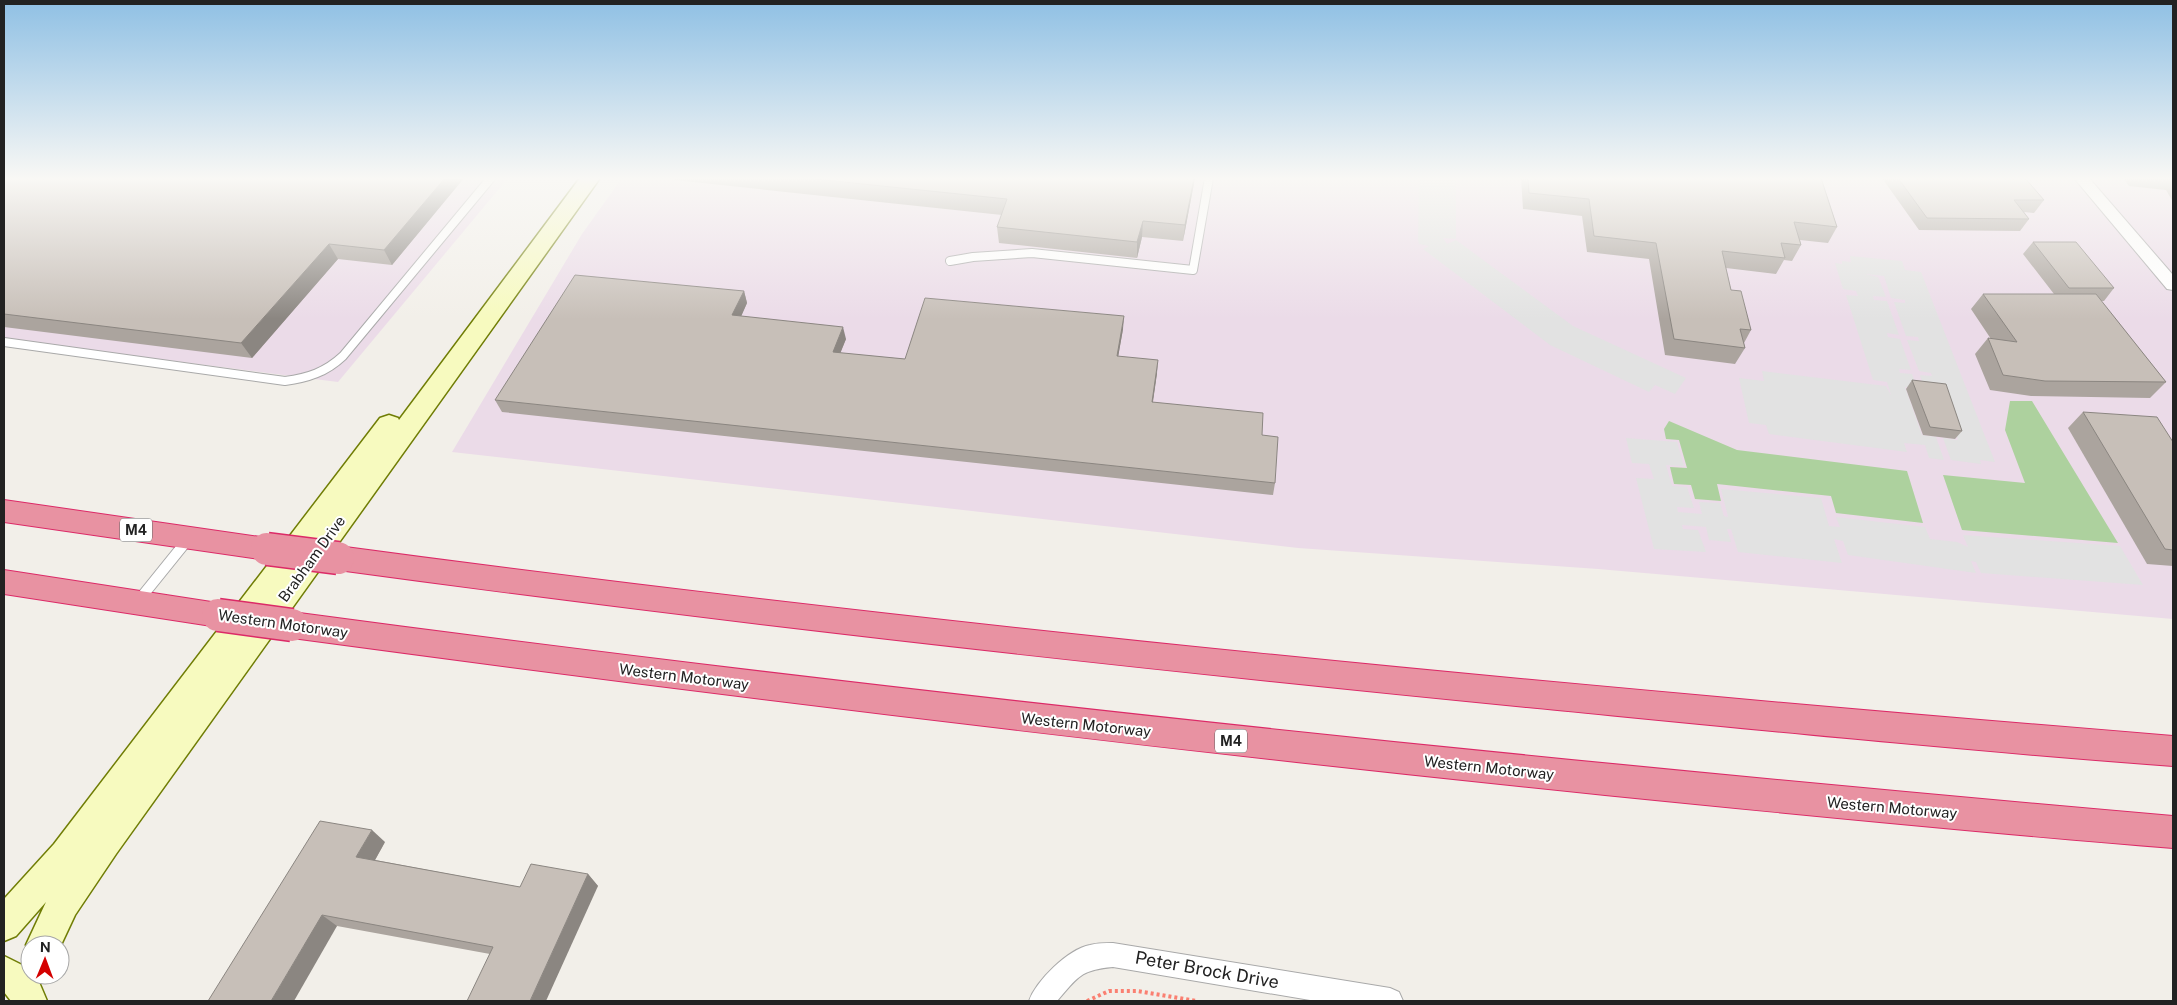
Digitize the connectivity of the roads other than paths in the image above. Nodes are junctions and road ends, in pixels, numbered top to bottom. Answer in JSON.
{"nodes":[{"id":1,"x":452,"y":225,"type":"edge"},
{"id":2,"x":537,"y":225,"type":"edge"},
{"id":3,"x":556,"y":225,"type":"edge"},
{"id":4,"x":1201,"y":225,"type":"edge"},
{"id":5,"x":2121,"y":225,"type":"edge"},
{"id":6,"x":950,"y":261,"type":"dead end"},
{"id":7,"x":2173,"y":285,"type":"edge"},
{"id":8,"x":4,"y":342,"type":"edge"},
{"id":9,"x":4,"y":511,"type":"edge"},
{"id":10,"x":189,"y":538,"type":"junction"},
{"id":11,"x":4,"y":582,"type":"edge"},
{"id":12,"x":137,"y":602,"type":"junction"},
{"id":13,"x":2173,"y":751,"type":"edge"},
{"id":14,"x":2173,"y":832,"type":"edge"},
{"id":15,"x":4,"y":924,"type":"edge"},
{"id":16,"x":48,"y":935,"type":"edge"},
{"id":17,"x":1041,"y":1001,"type":"edge"},
{"id":18,"x":1390,"y":1001,"type":"edge"}],
"edges":[{"from":1,"to":8,"type":"lane"},
{"from":2,"to":15,"type":"main road","name":"Brabham Drive"},
{"from":3,"to":16,"type":"main road","name":"Brabham Drive"},
{"from":4,"to":6,"type":"lane"},
{"from":5,"to":7,"type":"street"},
{"from":9,"to":10,"type":"highway","number":"M4"},
{"from":10,"to":12,"type":"lane"},
{"from":10,"to":13,"type":"highway","number":"M4","bridge":true},
{"from":11,"to":12,"type":"highway","name":"Western Motorway","number":"M4"},
{"from":12,"to":14,"type":"highway","name":"Western Motorway","number":"M4","bridge":true},
{"from":17,"to":18,"type":"street","name":"Peter Brock Drive"}]}
